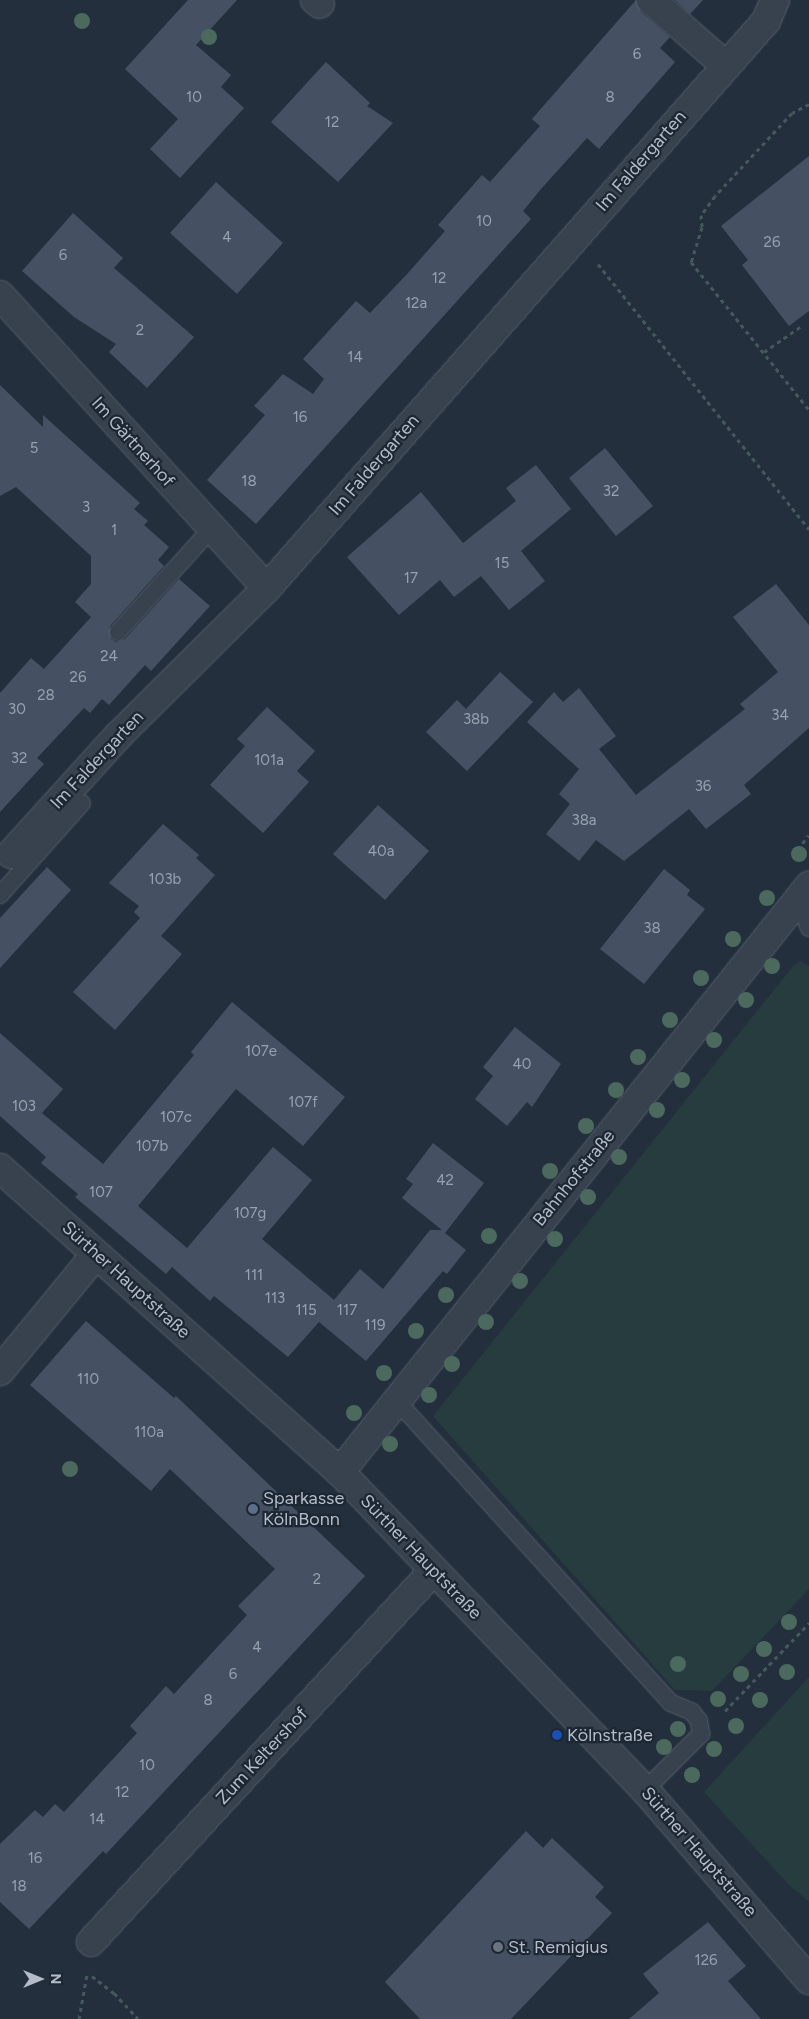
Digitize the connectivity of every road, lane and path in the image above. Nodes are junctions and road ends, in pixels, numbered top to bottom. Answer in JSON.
{"nodes":[{"id":1,"x":651,"y":0,"type":"edge"},
{"id":2,"x":775,"y":0,"type":"edge"},
{"id":3,"x":725,"y":65,"type":"junction"},
{"id":4,"x":809,"y":104,"type":"edge"},
{"id":5,"x":575,"y":236,"type":"junction"},
{"id":6,"x":0,"y":295,"type":"edge"},
{"id":7,"x":800,"y":327,"type":"dead end"},
{"id":8,"x":764,"y":352,"type":"junction"},
{"id":9,"x":809,"y":410,"type":"edge"},
{"id":10,"x":212,"y":528,"type":"junction"},
{"id":11,"x":809,"y":529,"type":"edge"},
{"id":12,"x":267,"y":588,"type":"junction"},
{"id":13,"x":118,"y":632,"type":"dead end"},
{"id":14,"x":82,"y":803,"type":"dead end"},
{"id":15,"x":11,"y":854,"type":"dead end"},
{"id":16,"x":804,"y":892,"type":"edge"},
{"id":17,"x":0,"y":895,"type":"edge"},
{"id":18,"x":809,"y":928,"type":"edge"},
{"id":19,"x":0,"y":1168,"type":"edge"},
{"id":20,"x":96,"y":1254,"type":"junction"},
{"id":21,"x":0,"y":1370,"type":"edge"},
{"id":22,"x":396,"y":1400,"type":"junction"},
{"id":23,"x":340,"y":1472,"type":"junction"},
{"id":24,"x":433,"y":1571,"type":"junction"},
{"id":25,"x":809,"y":1623,"type":"edge"},
{"id":26,"x":702,"y":1734,"type":"junction"},
{"id":27,"x":645,"y":1790,"type":"junction"},
{"id":28,"x":91,"y":1942,"type":"joint"},
{"id":29,"x":88,"y":1973,"type":"junction"},
{"id":30,"x":809,"y":1980,"type":"edge"},
{"id":31,"x":80,"y":2019,"type":"edge"},
{"id":32,"x":138,"y":2019,"type":"edge"}],
"edges":[{"from":1,"to":3,"type":"street"},
{"from":2,"to":3,"type":"street","name":"Im Faldergarten"},
{"from":3,"to":5,"type":"street","name":"Im Faldergarten"},
{"from":4,"to":8,"type":"path"},
{"from":5,"to":11,"type":"path"},
{"from":5,"to":12,"type":"street","name":"Im Faldergarten"},
{"from":6,"to":10,"type":"street","name":"Im Gärtnerhof"},
{"from":7,"to":8,"type":"path"},
{"from":8,"to":9,"type":"path"},
{"from":10,"to":12,"type":"street","name":"Im Gärtnerhof"},
{"from":10,"to":13,"type":"lane"},
{"from":12,"to":15,"type":"street","name":"Im Faldergarten"},
{"from":14,"to":17,"type":"lane"},
{"from":16,"to":18,"type":"lane"},
{"from":16,"to":22,"type":"street","name":"Bahnhofstraße"},
{"from":19,"to":20,"type":"street","name":"Sürther Hauptstraße"},
{"from":20,"to":21,"type":"street"},
{"from":20,"to":23,"type":"street","name":"Sürther Hauptstraße"},
{"from":22,"to":23,"type":"street","name":"Bahnhofstraße"},
{"from":22,"to":26,"type":"lane"},
{"from":23,"to":24,"type":"street","name":"Sürther Hauptstraße"},
{"from":24,"to":27,"type":"street","name":"Sürther Hauptstraße"},
{"from":24,"to":28,"type":"street","name":"Zum Keltershof"},
{"from":25,"to":26,"type":"path"},
{"from":26,"to":27,"type":"lane"},
{"from":27,"to":30,"type":"street","name":"Sürther Hauptstraße"},
{"from":28,"to":29,"type":"path"},
{"from":29,"to":31,"type":"path"},
{"from":29,"to":32,"type":"path"}]}
